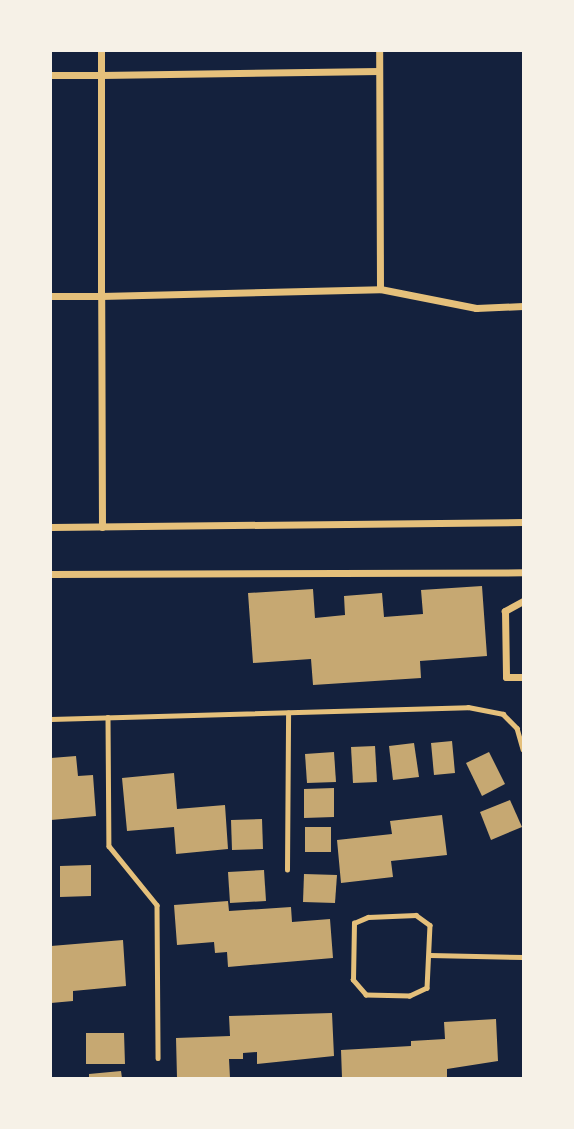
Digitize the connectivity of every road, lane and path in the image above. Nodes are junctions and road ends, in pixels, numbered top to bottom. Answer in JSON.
{"nodes":[{"id":1,"x":101,"y":51,"type":"edge"},
{"id":2,"x":379,"y":51,"type":"edge"},
{"id":3,"x":379,"y":71,"type":"junction"},
{"id":4,"x":51,"y":75,"type":"edge"},
{"id":5,"x":101,"y":75,"type":"junction"},
{"id":6,"x":380,"y":289,"type":"junction"},
{"id":7,"x":51,"y":296,"type":"edge"},
{"id":8,"x":102,"y":296,"type":"junction"},
{"id":9,"x":523,"y":306,"type":"edge"},
{"id":10,"x":523,"y":522,"type":"edge"},
{"id":11,"x":51,"y":527,"type":"edge"},
{"id":12,"x":102,"y":527,"type":"junction"},
{"id":13,"x":523,"y":572,"type":"edge"},
{"id":14,"x":51,"y":574,"type":"edge"},
{"id":15,"x":523,"y":601,"type":"edge"},
{"id":16,"x":523,"y":677,"type":"edge"},
{"id":17,"x":288,"y":713,"type":"junction"},
{"id":18,"x":108,"y":717,"type":"junction"},
{"id":19,"x":51,"y":719,"type":"edge"},
{"id":20,"x":523,"y":749,"type":"edge"},
{"id":21,"x":287,"y":870,"type":"dead end"},
{"id":22,"x":429,"y":956,"type":"junction"},
{"id":23,"x":523,"y":957,"type":"edge"},
{"id":24,"x":158,"y":1058,"type":"dead end"}],
"edges":[{"from":1,"to":5,"type":"street"},
{"from":2,"to":3,"type":"street"},
{"from":3,"to":5,"type":"street"},
{"from":3,"to":6,"type":"street"},
{"from":4,"to":5,"type":"street"},
{"from":5,"to":8,"type":"street"},
{"from":6,"to":8,"type":"street"},
{"from":6,"to":9,"type":"street"},
{"from":7,"to":8,"type":"street"},
{"from":8,"to":12,"type":"street"},
{"from":10,"to":12,"type":"street"},
{"from":11,"to":12,"type":"street"},
{"from":13,"to":14,"type":"street"},
{"from":15,"to":16,"type":"street"},
{"from":17,"to":18,"type":"lane"},
{"from":17,"to":20,"type":"lane"},
{"from":17,"to":21,"type":"lane"},
{"from":18,"to":19,"type":"lane"},
{"from":18,"to":24,"type":"lane"},
{"from":22,"to":22,"type":"lane"},
{"from":22,"to":23,"type":"lane"}]}
